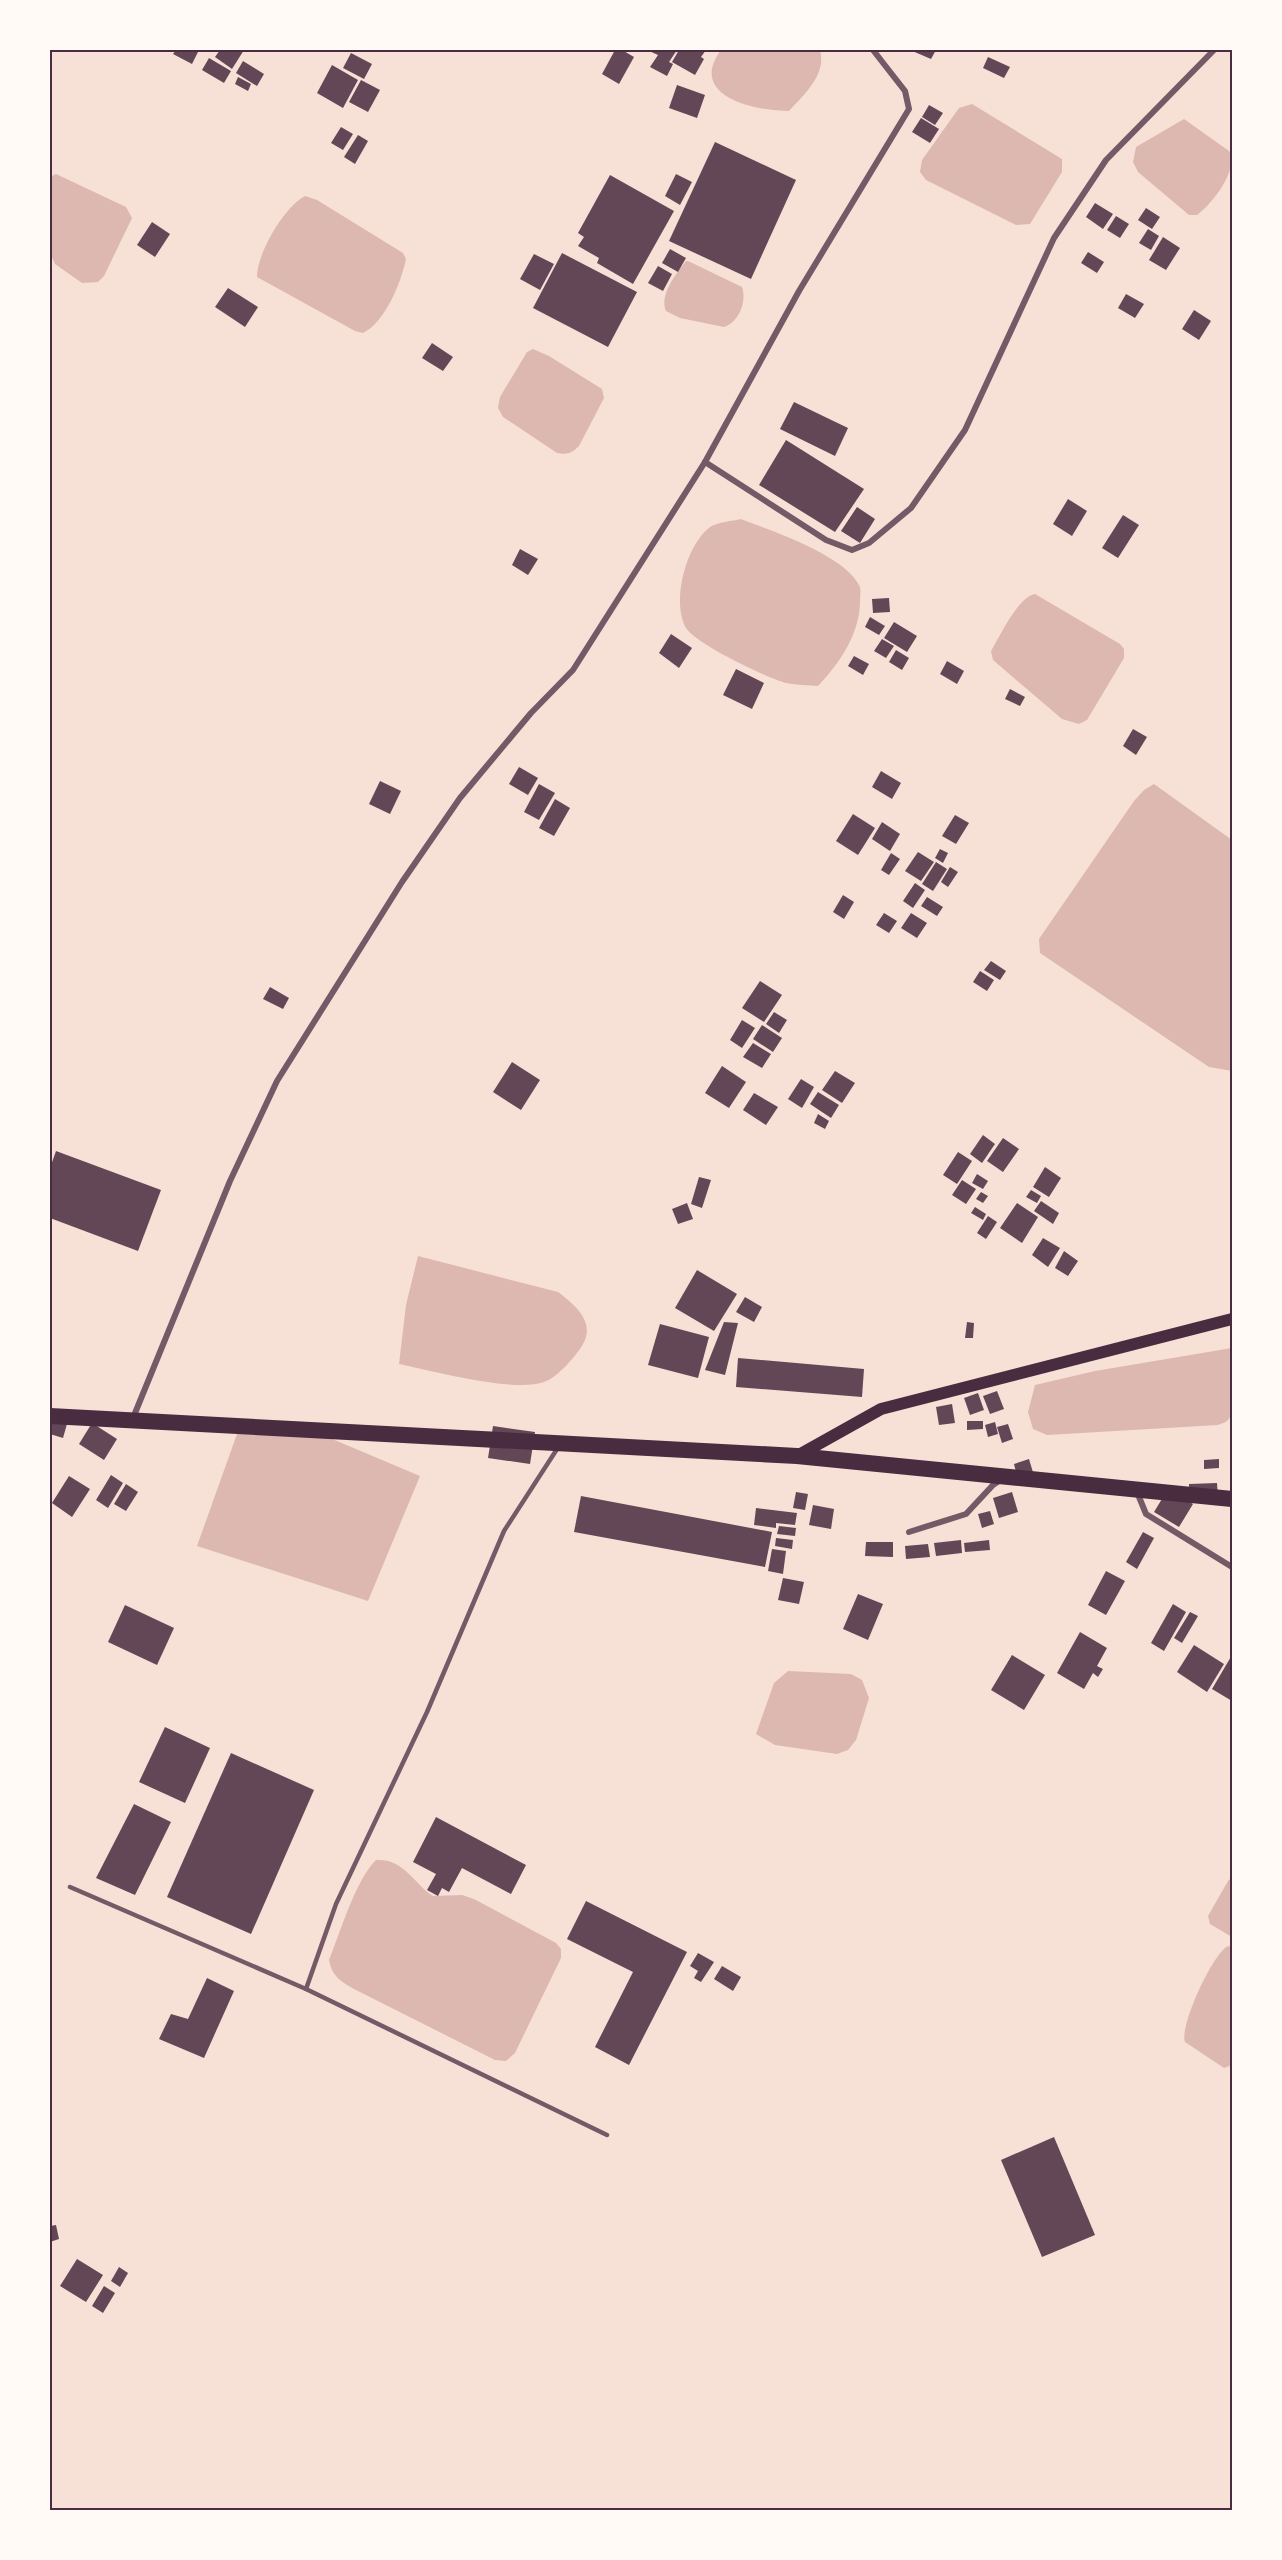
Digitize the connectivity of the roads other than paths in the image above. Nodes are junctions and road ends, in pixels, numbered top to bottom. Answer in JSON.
{"nodes":[{"id":1,"x":873,"y":50,"type":"edge"},
{"id":2,"x":1214,"y":50,"type":"edge"},
{"id":3,"x":705,"y":462,"type":"junction"},
{"id":4,"x":1233,"y":1319,"type":"edge"},
{"id":5,"x":50,"y":1416,"type":"edge"},
{"id":6,"x":133,"y":1418,"type":"junction"},
{"id":7,"x":560,"y":1444,"type":"junction"},
{"id":8,"x":797,"y":1456,"type":"junction"},
{"id":9,"x":1007,"y":1476,"type":"junction"},
{"id":10,"x":1136,"y":1489,"type":"junction"},
{"id":11,"x":1233,"y":1499,"type":"edge"},
{"id":12,"x":909,"y":1532,"type":"dead end"},
{"id":13,"x":1233,"y":1567,"type":"edge"},
{"id":14,"x":70,"y":1887,"type":"dead end"},
{"id":15,"x":306,"y":1989,"type":"junction"},
{"id":16,"x":607,"y":2135,"type":"dead end"}],
"edges":[{"from":1,"to":3,"type":"street"},
{"from":2,"to":3,"type":"street"},
{"from":3,"to":6,"type":"street"},
{"from":4,"to":8,"type":"main road"},
{"from":5,"to":6,"type":"highway"},
{"from":6,"to":7,"type":"highway"},
{"from":7,"to":8,"type":"highway"},
{"from":7,"to":15,"type":"lane"},
{"from":8,"to":9,"type":"highway"},
{"from":9,"to":10,"type":"highway"},
{"from":9,"to":12,"type":"street"},
{"from":10,"to":11,"type":"highway"},
{"from":10,"to":13,"type":"street"},
{"from":14,"to":15,"type":"lane"},
{"from":15,"to":16,"type":"lane"}]}
